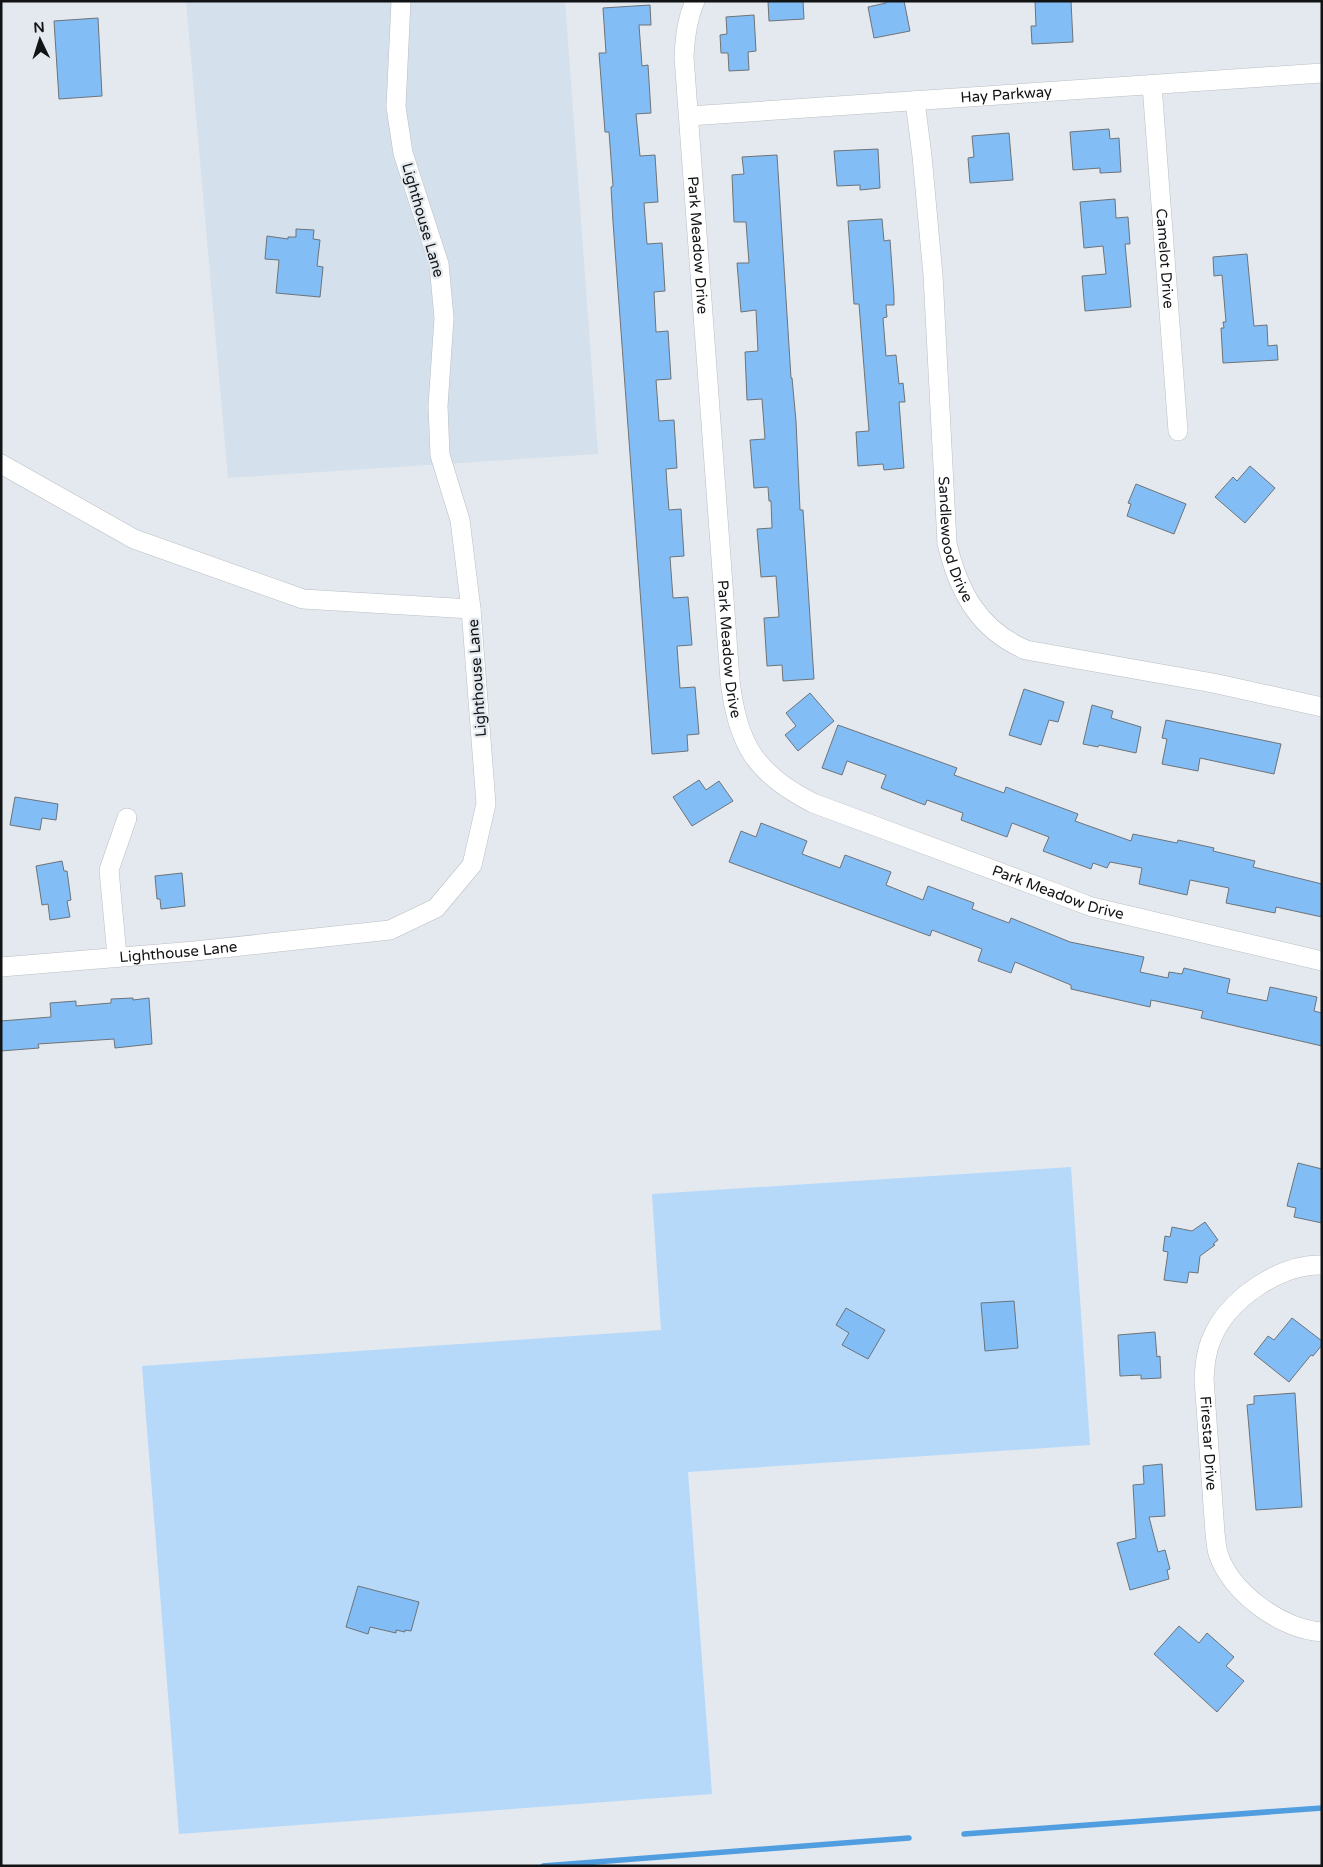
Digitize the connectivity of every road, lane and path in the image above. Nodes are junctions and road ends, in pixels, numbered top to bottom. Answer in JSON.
{"nodes":[{"id":1,"x":401,"y":1,"type":"edge"},
{"id":2,"x":695,"y":1,"type":"edge"},
{"id":3,"x":1322,"y":73,"type":"edge"},
{"id":4,"x":1152,"y":85,"type":"junction"},
{"id":5,"x":915,"y":101,"type":"junction"},
{"id":6,"x":689,"y":116,"type":"junction"},
{"id":7,"x":1178,"y":431,"type":"dead end"},
{"id":8,"x":1,"y":464,"type":"edge"},
{"id":9,"x":472,"y":609,"type":"junction"},
{"id":10,"x":1322,"y":707,"type":"edge"},
{"id":11,"x":127,"y":818,"type":"dead end"},
{"id":12,"x":117,"y":956,"type":"junction"},
{"id":13,"x":1322,"y":961,"type":"edge"},
{"id":14,"x":1,"y":966,"type":"edge"},
{"id":15,"x":1322,"y":1265,"type":"edge"},
{"id":16,"x":1322,"y":1632,"type":"edge"}],
"edges":[{"from":1,"to":9,"type":"street","name":"Lighthouse Lane"},
{"from":2,"to":6,"type":"street","name":"Park Meadow Drive"},
{"from":3,"to":4,"type":"street","name":"Hay Parkway"},
{"from":4,"to":5,"type":"street","name":"Hay Parkway"},
{"from":4,"to":7,"type":"street","name":"Camelot Drive"},
{"from":5,"to":6,"type":"street","name":"Hay Parkway"},
{"from":5,"to":10,"type":"street","name":"Sandlewood Drive"},
{"from":6,"to":13,"type":"street","name":"Park Meadow Drive"},
{"from":8,"to":9,"type":"street"},
{"from":9,"to":12,"type":"street","name":"Lighthouse Lane"},
{"from":11,"to":12,"type":"street"},
{"from":12,"to":14,"type":"street","name":"Lighthouse Lane"},
{"from":15,"to":16,"type":"street","name":"Firestar Drive"}]}
